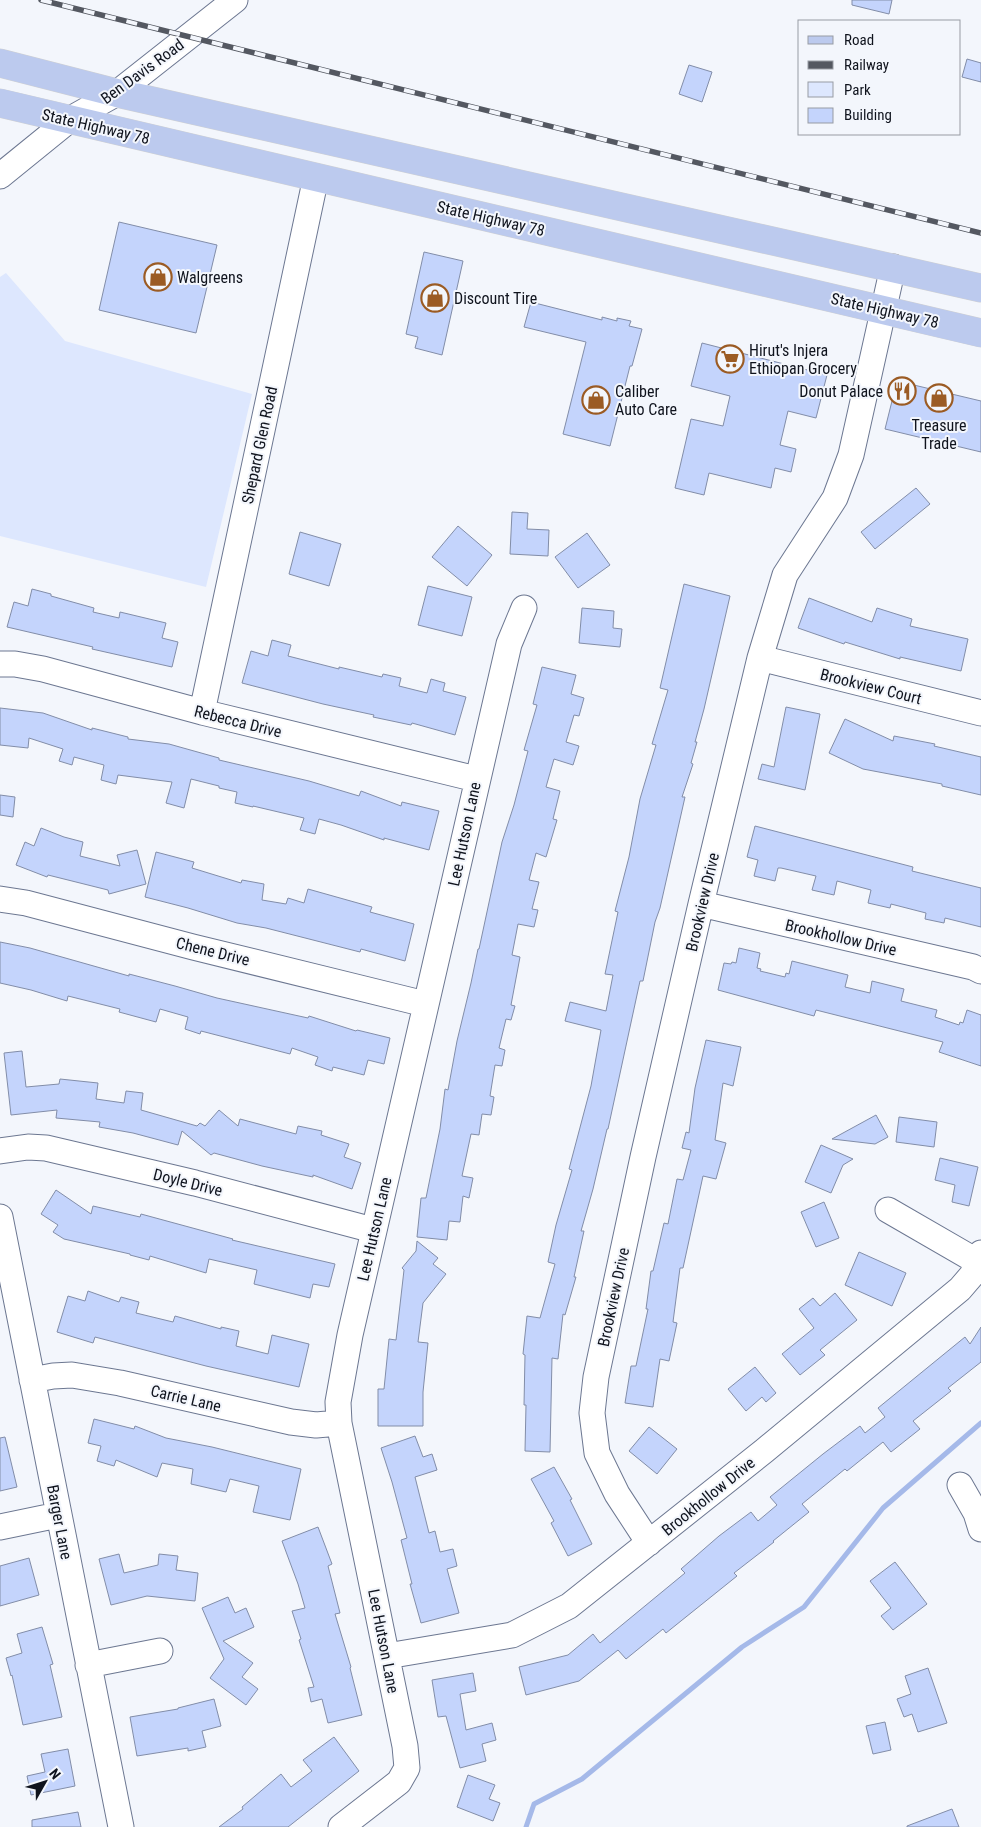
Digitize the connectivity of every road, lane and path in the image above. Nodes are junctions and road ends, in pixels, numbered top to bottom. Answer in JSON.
{"nodes":[{"id":1,"x":235,"y":0,"type":"edge"},
{"id":2,"x":0,"y":63,"type":"edge"},
{"id":3,"x":117,"y":93,"type":"junction"},
{"id":4,"x":0,"y":103,"type":"edge"},
{"id":5,"x":69,"y":120,"type":"junction"},
{"id":6,"x":0,"y":176,"type":"edge"},
{"id":7,"x":316,"y":177,"type":"junction"},
{"id":8,"x":893,"y":267,"type":"junction"},
{"id":9,"x":981,"y":288,"type":"edge"},
{"id":10,"x":883,"y":310,"type":"junction"},
{"id":11,"x":981,"y":333,"type":"edge"},
{"id":12,"x":524,"y":608,"type":"dead end"},
{"id":13,"x":760,"y":658,"type":"junction"},
{"id":14,"x":0,"y":664,"type":"edge"},
{"id":15,"x":202,"y":712,"type":"junction"},
{"id":16,"x":981,"y":713,"type":"edge"},
{"id":17,"x":476,"y":779,"type":"junction"},
{"id":18,"x":0,"y":899,"type":"edge"},
{"id":19,"x":701,"y":904,"type":"junction"},
{"id":20,"x":981,"y":971,"type":"edge"},
{"id":21,"x":425,"y":1004,"type":"junction"},
{"id":22,"x":0,"y":1151,"type":"edge"},
{"id":23,"x":888,"y":1210,"type":"dead end"},
{"id":24,"x":0,"y":1217,"type":"edge"},
{"id":25,"x":373,"y":1230,"type":"junction"},
{"id":26,"x":980,"y":1258,"type":"edge"},
{"id":27,"x":32,"y":1380,"type":"junction"},
{"id":28,"x":339,"y":1423,"type":"junction"},
{"id":29,"x":960,"y":1485,"type":"dead end"},
{"id":30,"x":58,"y":1515,"type":"junction"},
{"id":31,"x":0,"y":1527,"type":"edge"},
{"id":32,"x":981,"y":1529,"type":"edge"},
{"id":33,"x":649,"y":1543,"type":"junction"},
{"id":34,"x":160,"y":1651,"type":"dead end"},
{"id":35,"x":387,"y":1656,"type":"junction"},
{"id":36,"x":88,"y":1665,"type":"junction"},
{"id":37,"x":121,"y":1827,"type":"edge"},
{"id":38,"x":341,"y":1827,"type":"edge"}],
"edges":[{"from":1,"to":3,"type":"street","name":"Ben Davis Road"},
{"from":2,"to":3,"type":"main road"},
{"from":3,"to":5,"type":"street","name":"Ben Davis Road"},
{"from":3,"to":8,"type":"main road"},
{"from":4,"to":5,"type":"main road","name":"State Highway 78"},
{"from":5,"to":6,"type":"street","name":"Ben Davis Road"},
{"from":5,"to":7,"type":"main road","name":"State Highway 78"},
{"from":7,"to":10,"type":"main road","name":"State Highway 78"},
{"from":7,"to":15,"type":"street","name":"Shepard Glen Road"},
{"from":8,"to":9,"type":"main road"},
{"from":8,"to":10,"type":"street","name":"Brookview Drive"},
{"from":10,"to":11,"type":"main road","name":"State Highway 78"},
{"from":10,"to":13,"type":"street","name":"Brookview Drive"},
{"from":12,"to":17,"type":"street","name":"Lee Hutson Lane"},
{"from":13,"to":16,"type":"street","name":"Brookview Court"},
{"from":13,"to":19,"type":"street","name":"Brookview Drive"},
{"from":14,"to":15,"type":"street","name":"Rebecca Drive"},
{"from":15,"to":17,"type":"street","name":"Rebecca Drive"},
{"from":17,"to":21,"type":"street","name":"Lee Hutson Lane"},
{"from":18,"to":21,"type":"street","name":"Chene Drive"},
{"from":19,"to":20,"type":"street","name":"Brookhollow Drive"},
{"from":19,"to":33,"type":"street","name":"Brookview Drive"},
{"from":21,"to":25,"type":"street","name":"Lee Hutson Lane"},
{"from":22,"to":25,"type":"street","name":"Doyle Drive"},
{"from":23,"to":26,"type":"street"},
{"from":24,"to":27,"type":"street","name":"Barger Lane"},
{"from":25,"to":28,"type":"street","name":"Lee Hutson Lane"},
{"from":26,"to":33,"type":"street","name":"Brookhollow Drive"},
{"from":27,"to":28,"type":"street","name":"Carrie Lane"},
{"from":27,"to":30,"type":"street","name":"Barger Lane"},
{"from":28,"to":35,"type":"street","name":"Lee Hutson Lane"},
{"from":29,"to":32,"type":"street"},
{"from":30,"to":31,"type":"street"},
{"from":30,"to":36,"type":"street","name":"Barger Lane"},
{"from":33,"to":35,"type":"street","name":"Brookhollow Drive"},
{"from":34,"to":36,"type":"street"},
{"from":35,"to":38,"type":"street","name":"Lee Hutson Lane"},
{"from":36,"to":37,"type":"street","name":"Barger Lane"}]}
